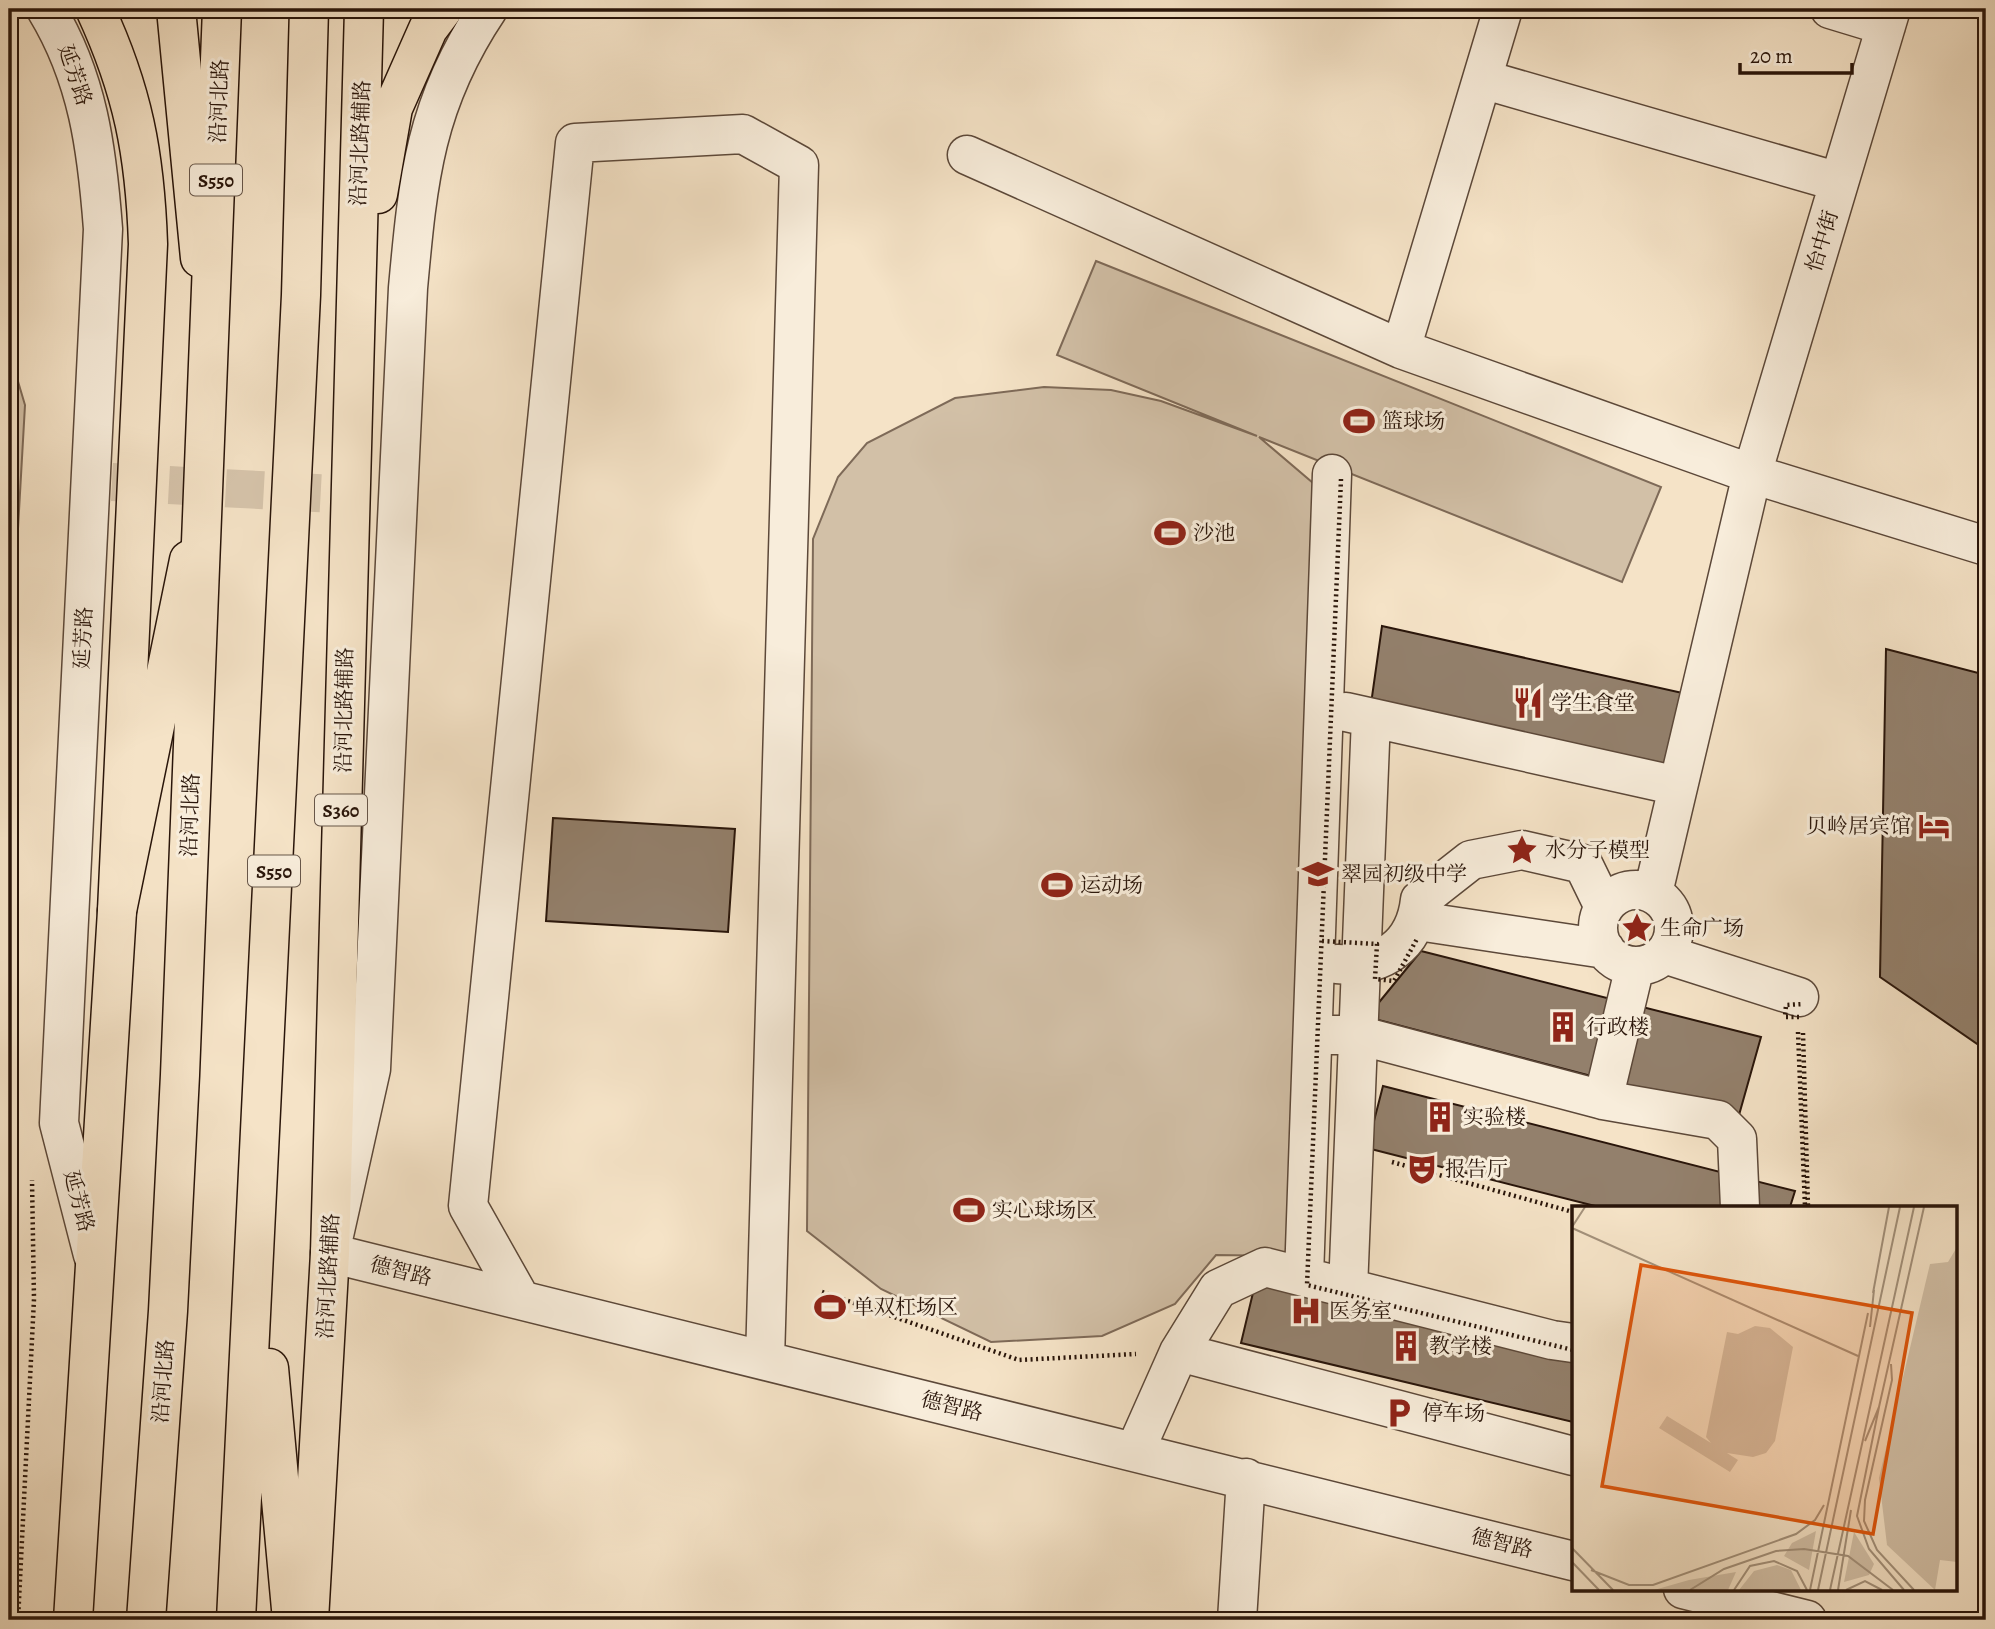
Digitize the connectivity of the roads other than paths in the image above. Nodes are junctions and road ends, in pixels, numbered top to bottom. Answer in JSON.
{"nodes":[{"id":1,"x":46,"y":9,"type":"edge"},
{"id":2,"x":95,"y":9,"type":"edge"},
{"id":3,"x":176,"y":9,"type":"edge"},
{"id":4,"x":222,"y":9,"type":"edge"},
{"id":5,"x":309,"y":9,"type":"edge"},
{"id":6,"x":328,"y":9,"type":"edge"},
{"id":7,"x":364,"y":9,"type":"edge"},
{"id":8,"x":443,"y":9,"type":"edge"},
{"id":9,"x":488,"y":9,"type":"edge"},
{"id":10,"x":1503,"y":9,"type":"edge"},
{"id":11,"x":1830,"y":9,"type":"edge"},
{"id":12,"x":1889,"y":17,"type":"edge"},
{"id":13,"x":1482,"y":79,"type":"junction"},
{"id":14,"x":306,"y":122,"type":"junction"},
{"id":15,"x":967,"y":155,"type":"dead end"},
{"id":16,"x":1839,"y":181,"type":"junction"},
{"id":17,"x":354,"y":337,"type":"junction"},
{"id":18,"x":1401,"y":349,"type":"junction"},
{"id":19,"x":209,"y":351,"type":"junction"},
{"id":20,"x":1752,"y":474,"type":"junction"},
{"id":21,"x":1336,"y":477,"type":"road end"},
{"id":22,"x":203,"y":496,"type":"junction"},
{"id":23,"x":1986,"y":546,"type":"edge"},
{"id":24,"x":1323,"y":708,"type":"junction"},
{"id":25,"x":1371,"y":718,"type":"junction"},
{"id":26,"x":1678,"y":786,"type":"junction"},
{"id":27,"x":1653,"y":893,"type":"junction"},
{"id":28,"x":1604,"y":907,"type":"junction"},
{"id":29,"x":117,"y":911,"type":"junction"},
{"id":30,"x":1418,"y":929,"type":"junction"},
{"id":31,"x":1319,"y":951,"type":"junction"},
{"id":32,"x":1635,"y":956,"type":"junction"},
{"id":33,"x":1361,"y":966,"type":"junction"},
{"id":34,"x":1799,"y":1015,"type":"road end"},
{"id":35,"x":1312,"y":1034,"type":"junction"},
{"id":36,"x":1358,"y":1035,"type":"junction"},
{"id":37,"x":1603,"y":1100,"type":"junction"},
{"id":38,"x":1740,"y":1206,"type":"edge"},
{"id":39,"x":257,"y":1235,"type":"junction"},
{"id":40,"x":330,"y":1253,"type":"junction"},
{"id":41,"x":97,"y":1272,"type":"junction"},
{"id":42,"x":1304,"y":1277,"type":"junction"},
{"id":43,"x":1348,"y":1289,"type":"junction"},
{"id":44,"x":521,"y":1300,"type":"junction"},
{"id":45,"x":1572,"y":1343,"type":"edge"},
{"id":46,"x":1179,"y":1352,"type":"junction"},
{"id":47,"x":765,"y":1360,"type":"junction"},
{"id":48,"x":1135,"y":1451,"type":"junction"},
{"id":49,"x":1572,"y":1456,"type":"edge"},
{"id":50,"x":1247,"y":1478,"type":"junction"},
{"id":51,"x":1572,"y":1561,"type":"edge"},
{"id":52,"x":1692,"y":1590,"type":"edge"},
{"id":53,"x":73,"y":1620,"type":"edge"},
{"id":54,"x":146,"y":1620,"type":"edge"},
{"id":55,"x":236,"y":1620,"type":"edge"},
{"id":56,"x":292,"y":1620,"type":"edge"},
{"id":57,"x":309,"y":1620,"type":"edge"},
{"id":58,"x":1237,"y":1620,"type":"edge"},
{"id":59,"x":1807,"y":1620,"type":"edge"}],
"edges":[{"from":1,"to":41,"type":"street","name":"延芳路"},
{"from":2,"to":29,"type":"main road"},
{"from":3,"to":19,"type":"main road"},
{"from":4,"to":19,"type":"main road","name":"沿河北路","number":"S550"},
{"from":5,"to":14,"type":"main road","number":"S550"},
{"from":6,"to":14,"type":"main road"},
{"from":7,"to":17,"type":"main road","name":"沿河北路辅路","number":"S360"},
{"from":8,"to":17,"type":"main road"},
{"from":9,"to":40,"type":"street"},
{"from":10,"to":13,"type":"street"},
{"from":11,"to":12,"type":"street"},
{"from":12,"to":16,"type":"street","name":"怡中街"},
{"from":13,"to":16,"type":"street"},
{"from":13,"to":18,"type":"street"},
{"from":14,"to":39,"type":"main road","number":"S550"},
{"from":15,"to":18,"type":"street"},
{"from":16,"to":20,"type":"street","name":"怡中街"},
{"from":17,"to":40,"type":"main road","name":"沿河北路辅路","number":"S360"},
{"from":18,"to":20,"type":"street"},
{"from":19,"to":22,"type":"main road","name":"沿河北路"},
{"from":20,"to":23,"type":"street"},
{"from":20,"to":26,"type":"street","name":"怡中街"},
{"from":21,"to":24,"type":"street"},
{"from":22,"to":29,"type":"main road"},
{"from":22,"to":54,"type":"main road","name":"沿河北路"},
{"from":24,"to":25,"type":"street"},
{"from":24,"to":31,"type":"street"},
{"from":25,"to":26,"type":"street"},
{"from":25,"to":33,"type":"street"},
{"from":26,"to":27,"type":"street","name":"怡中街"},
{"from":27,"to":28,"type":"street"},
{"from":27,"to":32,"type":"street"},
{"from":28,"to":30,"type":"street"},
{"from":28,"to":32,"type":"street"},
{"from":29,"to":41,"type":"main road"},
{"from":30,"to":32,"type":"street"},
{"from":30,"to":33,"type":"street"},
{"from":31,"to":33,"type":"street"},
{"from":31,"to":35,"type":"street"},
{"from":32,"to":34,"type":"street"},
{"from":32,"to":37,"type":"street"},
{"from":33,"to":36,"type":"street"},
{"from":35,"to":36,"type":"street"},
{"from":35,"to":42,"type":"street"},
{"from":36,"to":37,"type":"street"},
{"from":36,"to":43,"type":"street"},
{"from":37,"to":38,"type":"street"},
{"from":39,"to":55,"type":"main road","number":"S550"},
{"from":39,"to":56,"type":"main road"},
{"from":40,"to":44,"type":"street","name":"德智路"},
{"from":40,"to":57,"type":"main road","name":"沿河北路辅路","number":"S360"},
{"from":41,"to":53,"type":"main road"},
{"from":42,"to":43,"type":"street"},
{"from":42,"to":46,"type":"street"},
{"from":43,"to":45,"type":"street"},
{"from":44,"to":47,"type":"street","name":"德智路"},
{"from":44,"to":47,"type":"street"},
{"from":46,"to":48,"type":"street"},
{"from":46,"to":49,"type":"street"},
{"from":47,"to":48,"type":"street","name":"德智路"},
{"from":48,"to":50,"type":"street","name":"德智路"},
{"from":50,"to":51,"type":"street","name":"德智路"},
{"from":50,"to":58,"type":"street"},
{"from":52,"to":59,"type":"street"}]}
